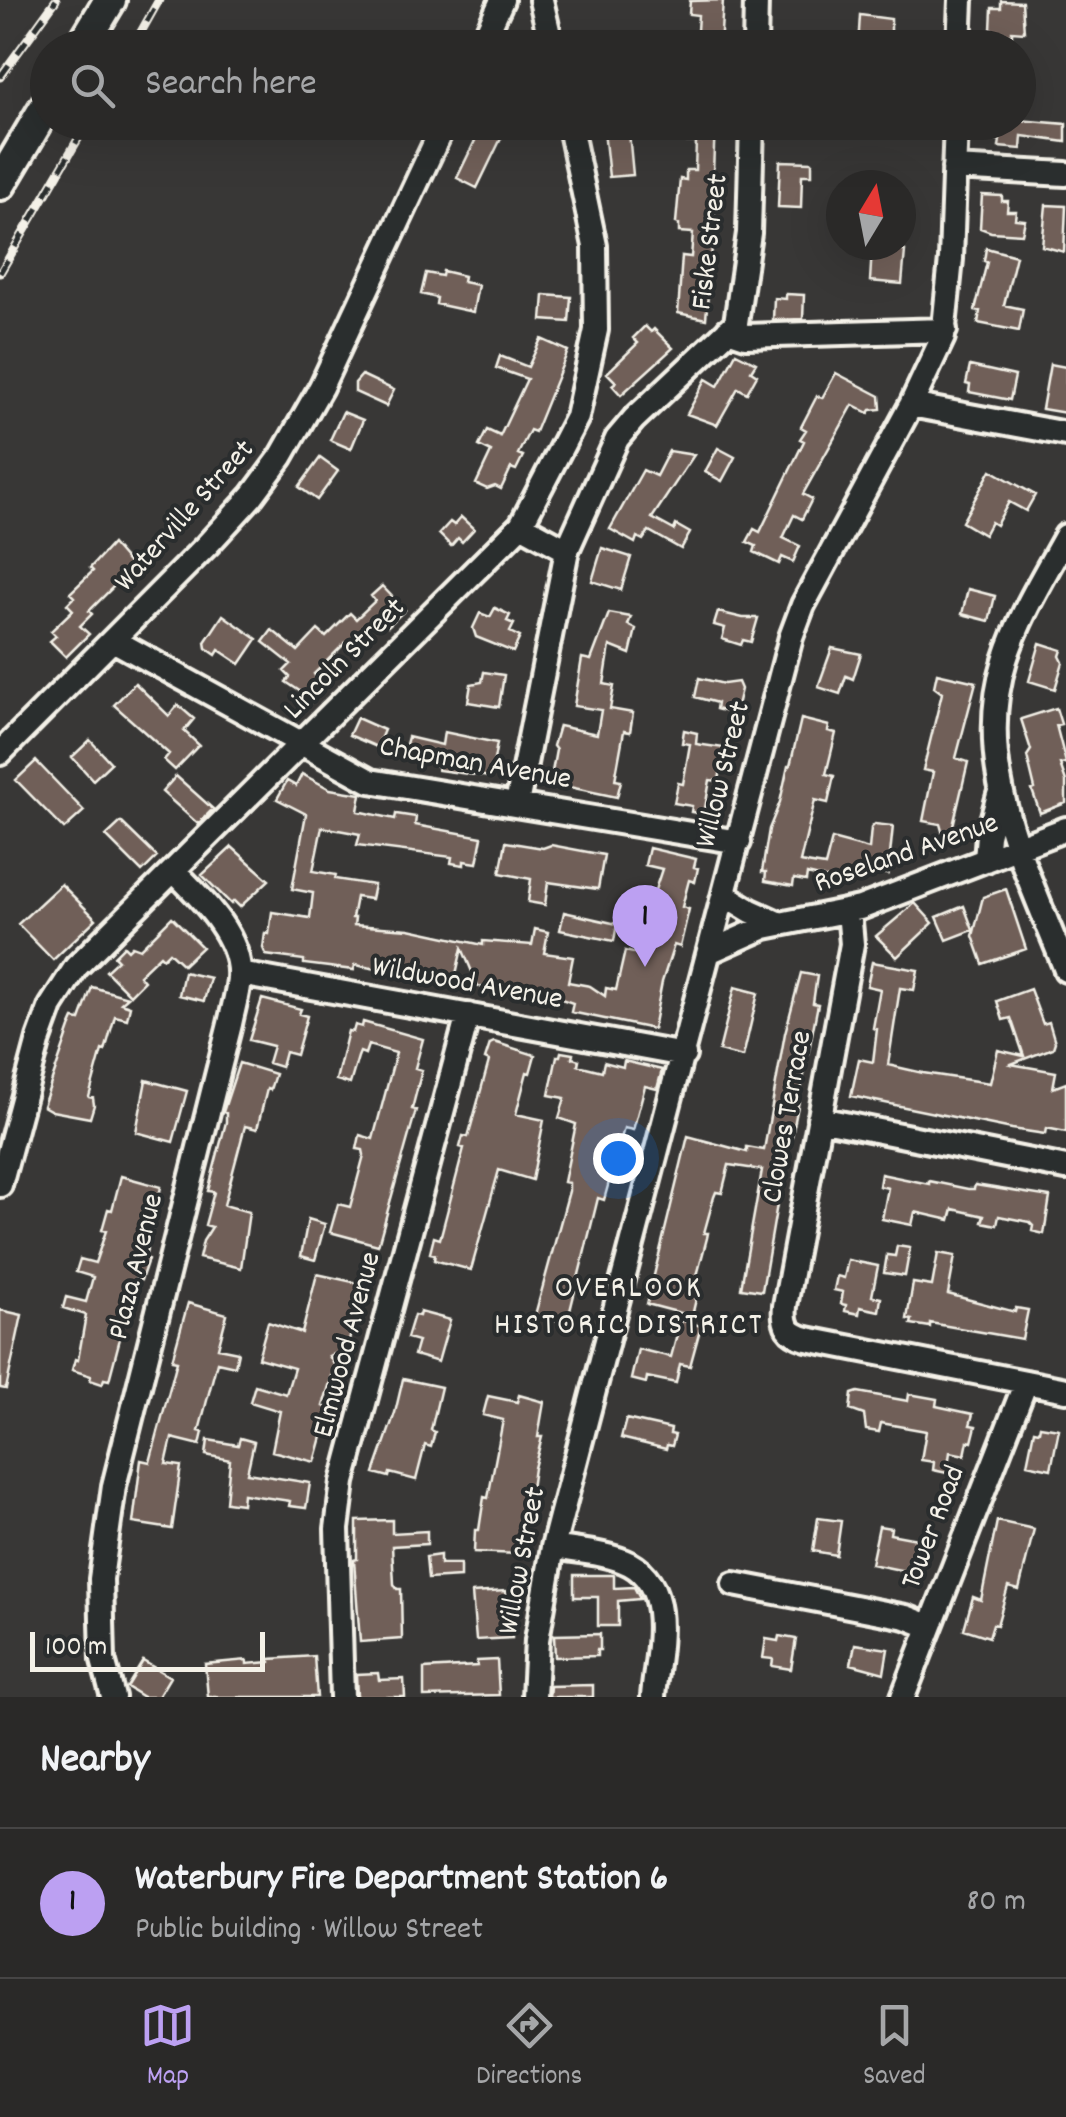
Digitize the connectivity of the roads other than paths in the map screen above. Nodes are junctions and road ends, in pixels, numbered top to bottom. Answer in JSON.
{"nodes":[{"id":1,"x":110,"y":0,"type":"edge"},
{"id":2,"x":502,"y":0,"type":"edge"},
{"id":3,"x":541,"y":0,"type":"edge"},
{"id":4,"x":756,"y":0,"type":"edge"},
{"id":5,"x":961,"y":0,"type":"edge"},
{"id":6,"x":92,"y":30,"type":"edge"},
{"id":7,"x":488,"y":30,"type":"edge"},
{"id":8,"x":548,"y":30,"type":"edge"},
{"id":9,"x":755,"y":30,"type":"edge"},
{"id":10,"x":960,"y":30,"type":"edge"},
{"id":11,"x":30,"y":133,"type":"edge"},
{"id":12,"x":437,"y":140,"type":"edge"},
{"id":13,"x":573,"y":140,"type":"edge"},
{"id":14,"x":752,"y":140,"type":"edge"},
{"id":15,"x":955,"y":140,"type":"edge"},
{"id":16,"x":954,"y":168,"type":"junction"},
{"id":17,"x":1066,"y":174,"type":"edge"},
{"id":18,"x":0,"y":184,"type":"edge"},
{"id":19,"x":728,"y":330,"type":"junction"},
{"id":20,"x":945,"y":330,"type":"junction"},
{"id":21,"x":911,"y":405,"type":"junction"},
{"id":22,"x":577,"y":418,"type":"junction"},
{"id":23,"x":1066,"y":434,"type":"edge"},
{"id":24,"x":617,"y":439,"type":"junction"},
{"id":25,"x":521,"y":525,"type":"junction"},
{"id":26,"x":1066,"y":536,"type":"edge"},
{"id":27,"x":567,"y":550,"type":"junction"},
{"id":28,"x":113,"y":640,"type":"junction"},
{"id":29,"x":303,"y":745,"type":"junction"},
{"id":30,"x":0,"y":754,"type":"edge"},
{"id":31,"x":1000,"y":791,"type":"junction"},
{"id":32,"x":517,"y":804,"type":"junction"},
{"id":33,"x":1066,"y":829,"type":"edge"},
{"id":34,"x":739,"y":842,"type":"junction"},
{"id":35,"x":1018,"y":848,"type":"junction"},
{"id":36,"x":986,"y":860,"type":"junction"},
{"id":37,"x":175,"y":872,"type":"junction"},
{"id":38,"x":725,"y":895,"type":"junction"},
{"id":39,"x":849,"y":911,"type":"junction"},
{"id":40,"x":780,"y":924,"type":"junction"},
{"id":41,"x":711,"y":950,"type":"junction"},
{"id":42,"x":1066,"y":970,"type":"edge"},
{"id":43,"x":240,"y":974,"type":"junction"},
{"id":44,"x":468,"y":1015,"type":"junction"},
{"id":45,"x":684,"y":1055,"type":"junction"},
{"id":46,"x":819,"y":1120,"type":"junction"},
{"id":47,"x":1066,"y":1168,"type":"edge"},
{"id":48,"x":0,"y":1184,"type":"edge"},
{"id":49,"x":1026,"y":1382,"type":"junction"},
{"id":50,"x":1066,"y":1390,"type":"edge"},
{"id":51,"x":553,"y":1546,"type":"junction"},
{"id":52,"x":734,"y":1584,"type":"dead end"},
{"id":53,"x":929,"y":1626,"type":"junction"},
{"id":54,"x":113,"y":1697,"type":"edge"},
{"id":55,"x":342,"y":1697,"type":"edge"},
{"id":56,"x":534,"y":1697,"type":"edge"},
{"id":57,"x":653,"y":1697,"type":"edge"},
{"id":58,"x":903,"y":1697,"type":"edge"}],
"edges":[{"from":1,"to":6,"type":"main road"},
{"from":2,"to":7,"type":"street"},
{"from":3,"to":8,"type":"street"},
{"from":4,"to":9,"type":"street"},
{"from":5,"to":10,"type":"street"},
{"from":11,"to":18,"type":"main road"},
{"from":12,"to":28,"type":"street","name":"Waterville Street"},
{"from":13,"to":22,"type":"street","name":"Lincoln Street"},
{"from":14,"to":19,"type":"street","name":"Fiske Street"},
{"from":15,"to":16,"type":"street","name":"Willow Street"},
{"from":16,"to":17,"type":"street"},
{"from":16,"to":20,"type":"street","name":"Willow Street"},
{"from":19,"to":20,"type":"street"},
{"from":19,"to":24,"type":"street","name":"Fiske Street"},
{"from":20,"to":21,"type":"street","name":"Willow Street"},
{"from":21,"to":23,"type":"street"},
{"from":21,"to":34,"type":"street","name":"Willow Street"},
{"from":22,"to":24,"type":"street"},
{"from":22,"to":25,"type":"street","name":"Lincoln Street"},
{"from":24,"to":27,"type":"street","name":"Fiske Street"},
{"from":25,"to":27,"type":"street"},
{"from":25,"to":29,"type":"street","name":"Lincoln Street"},
{"from":26,"to":31,"type":"street"},
{"from":27,"to":32,"type":"street","name":"Fiske Street"},
{"from":28,"to":29,"type":"street","name":"Chapman Avenue"},
{"from":28,"to":30,"type":"street","name":"Waterville Street"},
{"from":29,"to":32,"type":"street","name":"Chapman Avenue"},
{"from":29,"to":37,"type":"street","name":"Lincoln Street"},
{"from":31,"to":35,"type":"street"},
{"from":31,"to":36,"type":"street"},
{"from":32,"to":34,"type":"street","name":"Chapman Avenue"},
{"from":33,"to":35,"type":"street","name":"Roseland Avenue"},
{"from":34,"to":38,"type":"street","name":"Willow Street"},
{"from":35,"to":36,"type":"street","name":"Roseland Avenue"},
{"from":35,"to":42,"type":"street"},
{"from":36,"to":39,"type":"street","name":"Roseland Avenue"},
{"from":37,"to":43,"type":"street"},
{"from":37,"to":48,"type":"street","name":"Lincoln Street"},
{"from":38,"to":40,"type":"street"},
{"from":38,"to":41,"type":"street","name":"Willow Street"},
{"from":39,"to":40,"type":"street","name":"Roseland Avenue"},
{"from":39,"to":46,"type":"street","name":"Clowes Terrace"},
{"from":40,"to":41,"type":"street","name":"Roseland Avenue"},
{"from":41,"to":45,"type":"street","name":"Willow Street"},
{"from":43,"to":44,"type":"street","name":"Wildwood Avenue"},
{"from":43,"to":54,"type":"street","name":"Plaza Avenue"},
{"from":44,"to":45,"type":"street","name":"Wildwood Avenue"},
{"from":44,"to":55,"type":"street","name":"Elmwood Avenue"},
{"from":45,"to":51,"type":"street","name":"Willow Street"},
{"from":46,"to":47,"type":"street"},
{"from":46,"to":49,"type":"street","name":"Clowes Terrace"},
{"from":49,"to":50,"type":"street"},
{"from":49,"to":53,"type":"street","name":"Tower Road"},
{"from":51,"to":56,"type":"street","name":"Willow Street"},
{"from":51,"to":57,"type":"street"},
{"from":52,"to":53,"type":"street"},
{"from":53,"to":58,"type":"street","name":"Tower Road"}]}
